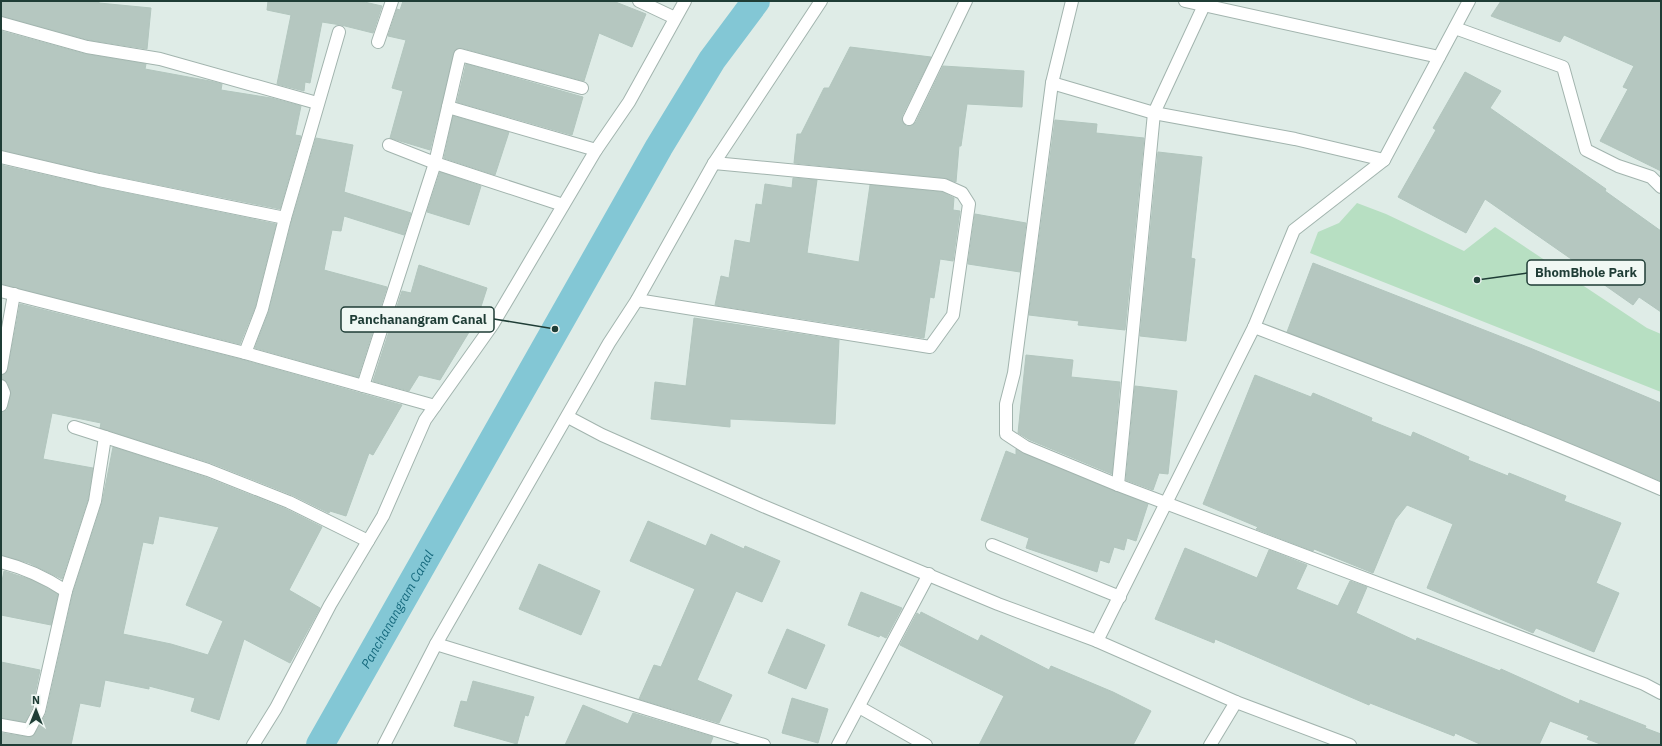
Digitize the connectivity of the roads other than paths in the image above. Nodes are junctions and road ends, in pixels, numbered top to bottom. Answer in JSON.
{"nodes":[{"id":1,"x":392,"y":1,"type":"edge"},
{"id":2,"x":639,"y":1,"type":"edge"},
{"id":3,"x":685,"y":1,"type":"edge"},
{"id":4,"x":821,"y":1,"type":"edge"},
{"id":5,"x":966,"y":1,"type":"edge"},
{"id":6,"x":1072,"y":1,"type":"edge"},
{"id":7,"x":1185,"y":1,"type":"edge"},
{"id":8,"x":1469,"y":1,"type":"edge"},
{"id":9,"x":1205,"y":3,"type":"edge"},
{"id":10,"x":675,"y":18,"type":"junction"},
{"id":11,"x":1,"y":23,"type":"edge"},
{"id":12,"x":1455,"y":28,"type":"junction"},
{"id":13,"x":339,"y":32,"type":"dead end"},
{"id":14,"x":378,"y":42,"type":"dead end"},
{"id":15,"x":1439,"y":57,"type":"junction"},
{"id":16,"x":1052,"y":83,"type":"junction"},
{"id":17,"x":582,"y":88,"type":"dead end"},
{"id":18,"x":317,"y":103,"type":"junction"},
{"id":19,"x":448,"y":107,"type":"junction"},
{"id":20,"x":1154,"y":113,"type":"junction"},
{"id":21,"x":909,"y":119,"type":"dead end"},
{"id":22,"x":389,"y":144,"type":"dead end"},
{"id":23,"x":596,"y":150,"type":"junction"},
{"id":24,"x":1,"y":157,"type":"edge"},
{"id":25,"x":1384,"y":160,"type":"junction"},
{"id":26,"x":435,"y":162,"type":"junction"},
{"id":27,"x":714,"y":163,"type":"junction"},
{"id":28,"x":1661,"y":187,"type":"edge"},
{"id":29,"x":563,"y":205,"type":"junction"},
{"id":30,"x":285,"y":218,"type":"junction"},
{"id":31,"x":1,"y":291,"type":"edge"},
{"id":32,"x":14,"y":294,"type":"junction"},
{"id":33,"x":637,"y":300,"type":"junction"},
{"id":34,"x":1254,"y":327,"type":"junction"},
{"id":35,"x":245,"y":353,"type":"junction"},
{"id":36,"x":1,"y":368,"type":"edge"},
{"id":37,"x":1,"y":386,"type":"edge"},
{"id":38,"x":363,"y":386,"type":"junction"},
{"id":39,"x":1,"y":405,"type":"edge"},
{"id":40,"x":435,"y":406,"type":"junction"},
{"id":41,"x":568,"y":417,"type":"junction"},
{"id":42,"x":74,"y":427,"type":"dead end"},
{"id":43,"x":105,"y":437,"type":"junction"},
{"id":44,"x":1118,"y":485,"type":"junction"},
{"id":45,"x":1661,"y":489,"type":"edge"},
{"id":46,"x":1166,"y":503,"type":"junction"},
{"id":47,"x":368,"y":541,"type":"junction"},
{"id":48,"x":992,"y":545,"type":"dead end"},
{"id":49,"x":1,"y":562,"type":"edge"},
{"id":50,"x":929,"y":574,"type":"junction"},
{"id":51,"x":66,"y":591,"type":"junction"},
{"id":52,"x":1120,"y":597,"type":"junction"},
{"id":53,"x":1097,"y":641,"type":"junction"},
{"id":54,"x":436,"y":644,"type":"junction"},
{"id":55,"x":1661,"y":693,"type":"edge"},
{"id":56,"x":1236,"y":702,"type":"junction"},
{"id":57,"x":859,"y":707,"type":"junction"},
{"id":58,"x":1,"y":725,"type":"edge"},
{"id":59,"x":253,"y":745,"type":"edge"},
{"id":60,"x":384,"y":745,"type":"edge"},
{"id":61,"x":764,"y":745,"type":"edge"},
{"id":62,"x":838,"y":745,"type":"edge"},
{"id":63,"x":926,"y":745,"type":"edge"},
{"id":64,"x":1210,"y":745,"type":"edge"},
{"id":65,"x":1350,"y":745,"type":"edge"}],
"edges":[{"from":1,"to":14,"type":"street"},
{"from":2,"to":10,"type":"street"},
{"from":3,"to":10,"type":"street"},
{"from":4,"to":27,"type":"street"},
{"from":5,"to":21,"type":"street"},
{"from":6,"to":16,"type":"street"},
{"from":7,"to":9,"type":"street"},
{"from":8,"to":12,"type":"street"},
{"from":9,"to":15,"type":"street"},
{"from":9,"to":20,"type":"street"},
{"from":10,"to":23,"type":"street"},
{"from":11,"to":18,"type":"street"},
{"from":12,"to":15,"type":"street"},
{"from":12,"to":28,"type":"street"},
{"from":13,"to":18,"type":"street"},
{"from":15,"to":25,"type":"street"},
{"from":16,"to":20,"type":"street"},
{"from":16,"to":44,"type":"street"},
{"from":17,"to":19,"type":"street"},
{"from":18,"to":30,"type":"street"},
{"from":19,"to":23,"type":"street"},
{"from":19,"to":26,"type":"street"},
{"from":20,"to":25,"type":"street"},
{"from":20,"to":44,"type":"street"},
{"from":22,"to":26,"type":"street"},
{"from":23,"to":29,"type":"street"},
{"from":24,"to":30,"type":"street"},
{"from":25,"to":34,"type":"street"},
{"from":26,"to":29,"type":"street"},
{"from":26,"to":38,"type":"street"},
{"from":27,"to":33,"type":"street"},
{"from":27,"to":33,"type":"street"},
{"from":29,"to":40,"type":"street"},
{"from":30,"to":35,"type":"street"},
{"from":31,"to":32,"type":"street"},
{"from":32,"to":35,"type":"street"},
{"from":32,"to":36,"type":"street"},
{"from":33,"to":41,"type":"street"},
{"from":34,"to":45,"type":"street"},
{"from":34,"to":46,"type":"street"},
{"from":35,"to":38,"type":"street"},
{"from":37,"to":39,"type":"street"},
{"from":38,"to":40,"type":"street"},
{"from":40,"to":47,"type":"street"},
{"from":41,"to":50,"type":"street"},
{"from":41,"to":54,"type":"street"},
{"from":42,"to":43,"type":"street"},
{"from":43,"to":47,"type":"street"},
{"from":43,"to":51,"type":"street"},
{"from":44,"to":46,"type":"street"},
{"from":46,"to":52,"type":"street"},
{"from":46,"to":55,"type":"street"},
{"from":47,"to":59,"type":"street"},
{"from":48,"to":52,"type":"street"},
{"from":49,"to":51,"type":"street"},
{"from":50,"to":53,"type":"street"},
{"from":50,"to":57,"type":"street"},
{"from":51,"to":58,"type":"street"},
{"from":52,"to":53,"type":"street"},
{"from":53,"to":56,"type":"street"},
{"from":54,"to":60,"type":"street"},
{"from":54,"to":61,"type":"street"},
{"from":56,"to":64,"type":"street"},
{"from":56,"to":65,"type":"street"},
{"from":57,"to":62,"type":"street"},
{"from":57,"to":63,"type":"street"}]}
